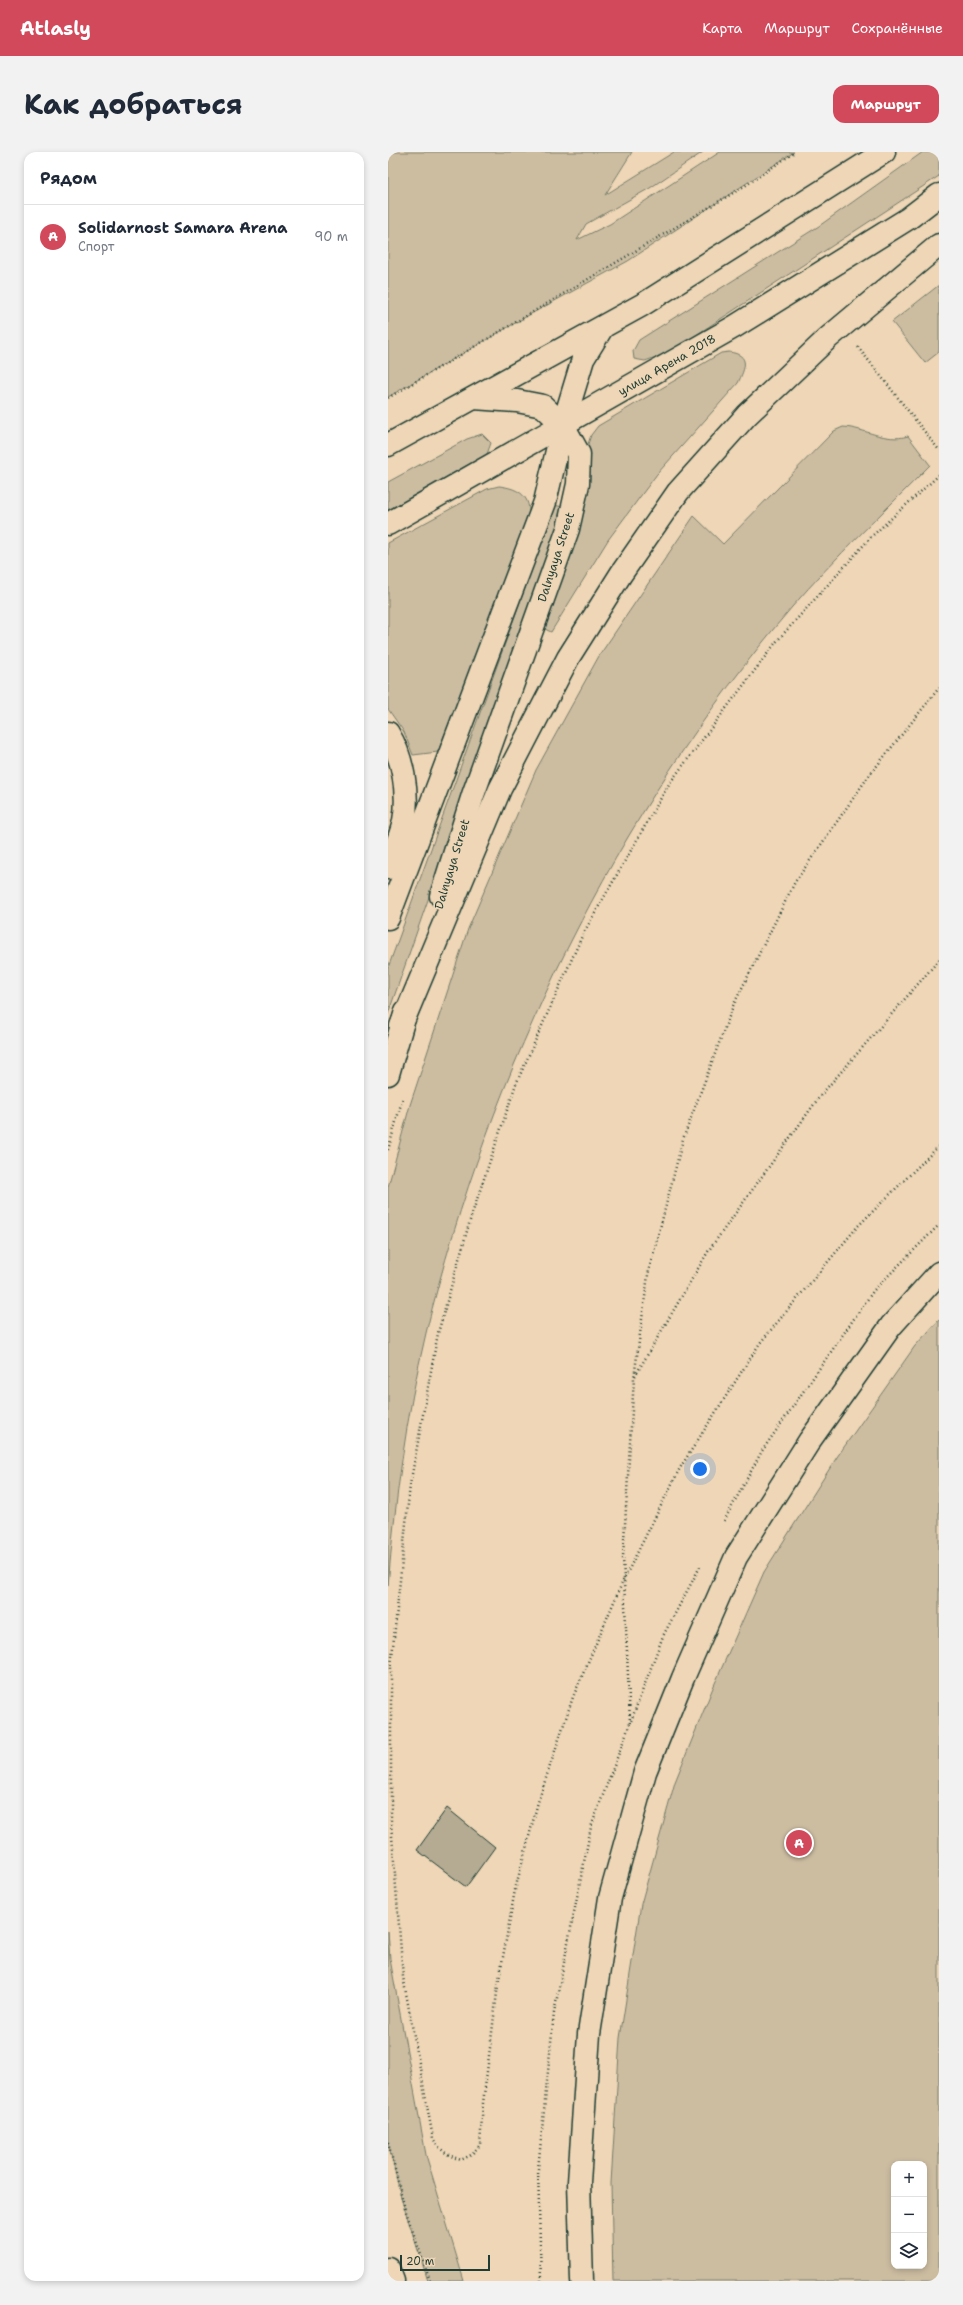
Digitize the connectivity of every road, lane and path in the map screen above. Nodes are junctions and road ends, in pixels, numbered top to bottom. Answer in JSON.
{"nodes":[{"id":1,"x":795,"y":152,"type":"edge"},
{"id":2,"x":884,"y":152,"type":"edge"},
{"id":3,"x":939,"y":195,"type":"edge"},
{"id":4,"x":939,"y":245,"type":"edge"},
{"id":5,"x":602,"y":328,"type":"junction"},
{"id":6,"x":855,"y":343,"type":"dead end"},
{"id":7,"x":388,"y":398,"type":"edge"},
{"id":8,"x":474,"y":398,"type":"junction"},
{"id":9,"x":563,"y":425,"type":"junction"},
{"id":10,"x":388,"y":445,"type":"edge"},
{"id":11,"x":939,"y":450,"type":"edge"},
{"id":12,"x":939,"y":476,"type":"edge"},
{"id":13,"x":388,"y":524,"type":"edge"},
{"id":14,"x":939,"y":688,"type":"edge"},
{"id":15,"x":388,"y":733,"type":"edge"},
{"id":16,"x":388,"y":868,"type":"edge"},
{"id":17,"x":388,"y":918,"type":"edge"},
{"id":18,"x":939,"y":960,"type":"edge"},
{"id":19,"x":401,"y":1026,"type":"junction"},
{"id":20,"x":388,"y":1074,"type":"edge"},
{"id":21,"x":404,"y":1092,"type":"dead end"},
{"id":22,"x":939,"y":1146,"type":"edge"},
{"id":23,"x":388,"y":1150,"type":"edge"},
{"id":24,"x":939,"y":1273,"type":"edge"},
{"id":25,"x":634,"y":1378,"type":"junction"},
{"id":26,"x":623,"y":1581,"type":"junction"},
{"id":27,"x":630,"y":1725,"type":"dead end"},
{"id":28,"x":388,"y":2142,"type":"edge"},
{"id":29,"x":388,"y":2268,"type":"edge"},
{"id":30,"x":393,"y":2281,"type":"edge"},
{"id":31,"x":430,"y":2281,"type":"edge"},
{"id":32,"x":582,"y":2281,"type":"edge"}],
"edges":[{"from":1,"to":7,"type":"path"},
{"from":2,"to":5,"type":"main road"},
{"from":3,"to":9,"type":"main road","name":"улица Арена 2018"},
{"from":4,"to":19,"type":"main road"},
{"from":5,"to":8,"type":"main road"},
{"from":5,"to":9,"type":"main road"},
{"from":6,"to":11,"type":"path"},
{"from":8,"to":9,"type":"main road","name":"Dalnyaya Street"},
{"from":8,"to":10,"type":"main road"},
{"from":9,"to":13,"type":"main road","name":"улица Арена 2018"},
{"from":9,"to":17,"type":"main road"},
{"from":9,"to":19,"type":"main road","name":"Dalnyaya Street"},
{"from":12,"to":26,"type":"path"},
{"from":14,"to":25,"type":"path"},
{"from":15,"to":16,"type":"main road"},
{"from":18,"to":25,"type":"path"},
{"from":19,"to":20,"type":"main road","name":"Dalnyaya Street"},
{"from":21,"to":23,"type":"path"},
{"from":22,"to":26,"type":"path"},
{"from":24,"to":32,"type":"main road"},
{"from":25,"to":26,"type":"path"},
{"from":26,"to":27,"type":"path"},
{"from":28,"to":31,"type":"path"},
{"from":29,"to":30,"type":"main road"}]}
